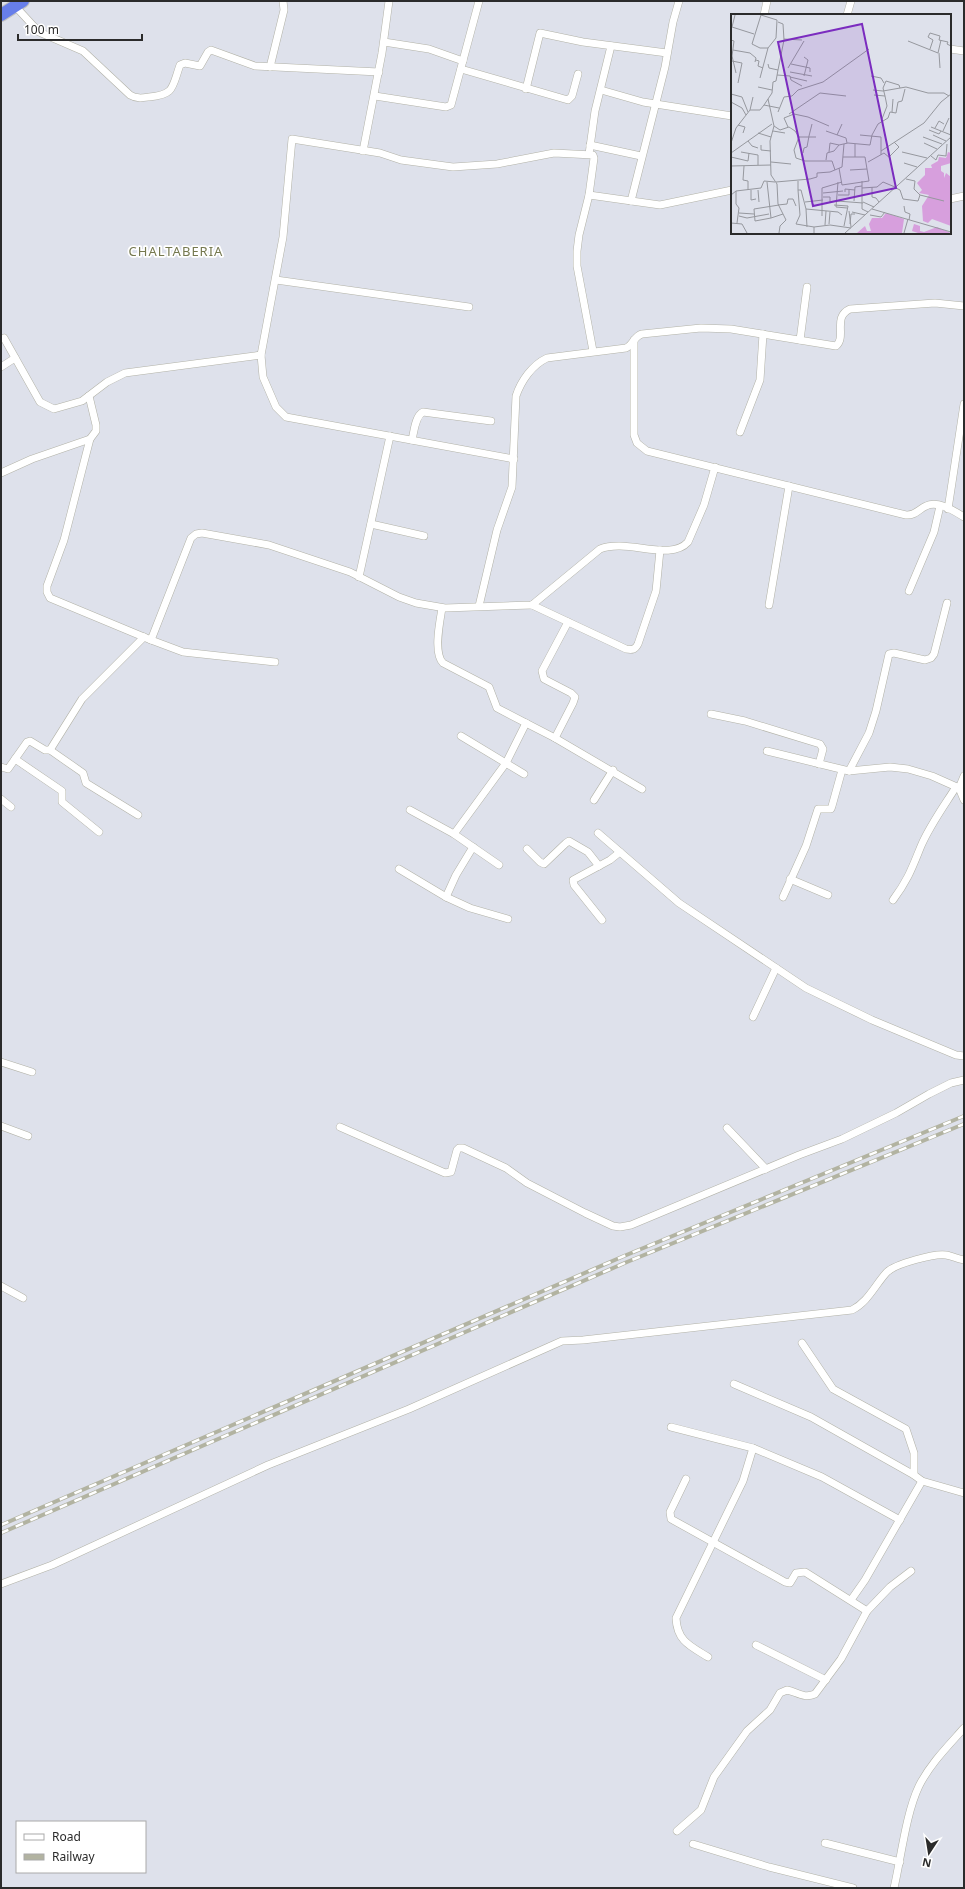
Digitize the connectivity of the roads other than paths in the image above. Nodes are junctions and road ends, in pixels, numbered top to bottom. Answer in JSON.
{"nodes":[{"id":1,"x":283,"y":1,"type":"edge"},
{"id":2,"x":389,"y":1,"type":"edge"},
{"id":3,"x":479,"y":1,"type":"edge"},
{"id":4,"x":679,"y":1,"type":"edge"},
{"id":5,"x":767,"y":1,"type":"edge"},
{"id":6,"x":851,"y":1,"type":"edge"},
{"id":7,"x":18,"y":3,"type":"edge"},
{"id":8,"x":764,"y":14,"type":"edge"},
{"id":9,"x":847,"y":14,"type":"edge"},
{"id":10,"x":1,"y":15,"type":"edge"},
{"id":11,"x":384,"y":42,"type":"junction"},
{"id":12,"x":611,"y":46,"type":"junction"},
{"id":13,"x":951,"y":49,"type":"edge"},
{"id":14,"x":964,"y":50,"type":"edge"},
{"id":15,"x":667,"y":53,"type":"junction"},
{"id":16,"x":463,"y":61,"type":"junction"},
{"id":17,"x":270,"y":67,"type":"junction"},
{"id":18,"x":461,"y":69,"type":"junction"},
{"id":19,"x":379,"y":72,"type":"junction"},
{"id":20,"x":578,"y":74,"type":"dead end"},
{"id":21,"x":526,"y":89,"type":"junction"},
{"id":22,"x":601,"y":90,"type":"junction"},
{"id":23,"x":375,"y":96,"type":"junction"},
{"id":24,"x":654,"y":104,"type":"junction"},
{"id":25,"x":731,"y":116,"type":"edge"},
{"id":26,"x":590,"y":145,"type":"junction"},
{"id":27,"x":363,"y":151,"type":"junction"},
{"id":28,"x":589,"y":154,"type":"junction"},
{"id":29,"x":641,"y":156,"type":"junction"},
{"id":30,"x":731,"y":190,"type":"edge"},
{"id":31,"x":589,"y":194,"type":"junction"},
{"id":32,"x":964,"y":196,"type":"edge"},
{"id":33,"x":951,"y":199,"type":"edge"},
{"id":34,"x":630,"y":201,"type":"junction"},
{"id":35,"x":276,"y":280,"type":"junction"},
{"id":36,"x":808,"y":287,"type":"dead end"},
{"id":37,"x":964,"y":306,"type":"edge"},
{"id":38,"x":469,"y":307,"type":"dead end"},
{"id":39,"x":763,"y":334,"type":"junction"},
{"id":40,"x":4,"y":338,"type":"dead end"},
{"id":41,"x":634,"y":340,"type":"junction"},
{"id":42,"x":800,"y":340,"type":"junction"},
{"id":43,"x":593,"y":351,"type":"junction"},
{"id":44,"x":261,"y":355,"type":"junction"},
{"id":45,"x":15,"y":358,"type":"junction"},
{"id":46,"x":1,"y":367,"type":"edge"},
{"id":47,"x":89,"y":396,"type":"junction"},
{"id":48,"x":964,"y":404,"type":"edge"},
{"id":49,"x":491,"y":421,"type":"dead end"},
{"id":50,"x":740,"y":432,"type":"dead end"},
{"id":51,"x":390,"y":436,"type":"junction"},
{"id":52,"x":90,"y":439,"type":"junction"},
{"id":53,"x":412,"y":440,"type":"junction"},
{"id":54,"x":514,"y":459,"type":"junction"},
{"id":55,"x":715,"y":467,"type":"junction"},
{"id":56,"x":1,"y":473,"type":"edge"},
{"id":57,"x":789,"y":486,"type":"junction"},
{"id":58,"x":940,"y":506,"type":"junction"},
{"id":59,"x":948,"y":509,"type":"junction"},
{"id":60,"x":964,"y":517,"type":"edge"},
{"id":61,"x":371,"y":524,"type":"junction"},
{"id":62,"x":424,"y":536,"type":"dead end"},
{"id":63,"x":660,"y":550,"type":"junction"},
{"id":64,"x":359,"y":577,"type":"junction"},
{"id":65,"x":909,"y":591,"type":"dead end"},
{"id":66,"x":947,"y":603,"type":"dead end"},
{"id":67,"x":532,"y":605,"type":"junction"},
{"id":68,"x":769,"y":605,"type":"dead end"},
{"id":69,"x":479,"y":606,"type":"junction"},
{"id":70,"x":442,"y":608,"type":"junction"},
{"id":71,"x":568,"y":622,"type":"junction"},
{"id":72,"x":147,"y":639,"type":"junction"},
{"id":73,"x":275,"y":662,"type":"dead end"},
{"id":74,"x":711,"y":714,"type":"dead end"},
{"id":75,"x":526,"y":723,"type":"junction"},
{"id":76,"x":461,"y":736,"type":"dead end"},
{"id":77,"x":555,"y":738,"type":"junction"},
{"id":78,"x":50,"y":750,"type":"junction"},
{"id":79,"x":767,"y":751,"type":"dead end"},
{"id":80,"x":15,"y":759,"type":"junction"},
{"id":81,"x":506,"y":763,"type":"junction"},
{"id":82,"x":819,"y":764,"type":"junction"},
{"id":83,"x":1,"y":767,"type":"edge"},
{"id":84,"x":612,"y":770,"type":"junction"},
{"id":85,"x":846,"y":771,"type":"junction"},
{"id":86,"x":524,"y":774,"type":"dead end"},
{"id":87,"x":964,"y":776,"type":"edge"},
{"id":88,"x":957,"y":788,"type":"junction"},
{"id":89,"x":642,"y":789,"type":"dead end"},
{"id":90,"x":1,"y":799,"type":"edge"},
{"id":91,"x":594,"y":800,"type":"dead end"},
{"id":92,"x":964,"y":800,"type":"edge"},
{"id":93,"x":11,"y":807,"type":"dead end"},
{"id":94,"x":410,"y":810,"type":"dead end"},
{"id":95,"x":138,"y":815,"type":"dead end"},
{"id":96,"x":99,"y":832,"type":"dead end"},
{"id":97,"x":598,"y":833,"type":"dead end"},
{"id":98,"x":454,"y":834,"type":"junction"},
{"id":99,"x":473,"y":847,"type":"junction"},
{"id":100,"x":526,"y":849,"type":"dead end"},
{"id":101,"x":620,"y":852,"type":"junction"},
{"id":102,"x":499,"y":865,"type":"dead end"},
{"id":103,"x":599,"y":866,"type":"junction"},
{"id":104,"x":399,"y":869,"type":"dead end"},
{"id":105,"x":790,"y":879,"type":"junction"},
{"id":106,"x":828,"y":895,"type":"dead end"},
{"id":107,"x":446,"y":897,"type":"junction"},
{"id":108,"x":783,"y":897,"type":"dead end"},
{"id":109,"x":893,"y":900,"type":"dead end"},
{"id":110,"x":508,"y":919,"type":"dead end"},
{"id":111,"x":602,"y":920,"type":"dead end"},
{"id":112,"x":776,"y":968,"type":"junction"},
{"id":113,"x":753,"y":1017,"type":"dead end"},
{"id":114,"x":964,"y":1056,"type":"edge"},
{"id":115,"x":1,"y":1062,"type":"edge"},
{"id":116,"x":32,"y":1072,"type":"dead end"},
{"id":117,"x":964,"y":1080,"type":"edge"},
{"id":118,"x":1,"y":1126,"type":"edge"},
{"id":119,"x":340,"y":1127,"type":"dead end"},
{"id":120,"x":727,"y":1128,"type":"dead end"},
{"id":121,"x":28,"y":1136,"type":"dead end"},
{"id":122,"x":766,"y":1169,"type":"junction"},
{"id":123,"x":964,"y":1260,"type":"edge"},
{"id":124,"x":1,"y":1286,"type":"edge"},
{"id":125,"x":23,"y":1298,"type":"dead end"},
{"id":126,"x":802,"y":1342,"type":"dead end"},
{"id":127,"x":734,"y":1384,"type":"dead end"},
{"id":128,"x":671,"y":1427,"type":"dead end"},
{"id":129,"x":753,"y":1448,"type":"junction"},
{"id":130,"x":914,"y":1475,"type":"junction"},
{"id":131,"x":686,"y":1479,"type":"dead end"},
{"id":132,"x":922,"y":1481,"type":"junction"},
{"id":133,"x":964,"y":1493,"type":"edge"},
{"id":134,"x":900,"y":1520,"type":"junction"},
{"id":135,"x":712,"y":1542,"type":"junction"},
{"id":136,"x":911,"y":1571,"type":"dead end"},
{"id":137,"x":1,"y":1584,"type":"edge"},
{"id":138,"x":851,"y":1600,"type":"junction"},
{"id":139,"x":867,"y":1611,"type":"junction"},
{"id":140,"x":756,"y":1645,"type":"dead end"},
{"id":141,"x":708,"y":1657,"type":"dead end"},
{"id":142,"x":826,"y":1680,"type":"junction"},
{"id":143,"x":964,"y":1728,"type":"edge"},
{"id":144,"x":677,"y":1831,"type":"dead end"},
{"id":145,"x":825,"y":1843,"type":"dead end"},
{"id":146,"x":693,"y":1844,"type":"dead end"},
{"id":147,"x":900,"y":1862,"type":"junction"},
{"id":148,"x":853,"y":1888,"type":"edge"},
{"id":149,"x":894,"y":1888,"type":"edge"}],
"edges":[{"from":1,"to":17,"type":"street"},
{"from":2,"to":11,"type":"street"},
{"from":3,"to":16,"type":"street"},
{"from":4,"to":15,"type":"street"},
{"from":5,"to":8,"type":"street"},
{"from":6,"to":9,"type":"street"},
{"from":7,"to":10,"type":"highway"},
{"from":7,"to":17,"type":"street"},
{"from":11,"to":16,"type":"street"},
{"from":11,"to":19,"type":"street"},
{"from":12,"to":15,"type":"street"},
{"from":12,"to":21,"type":"street"},
{"from":12,"to":22,"type":"street"},
{"from":13,"to":14,"type":"street"},
{"from":15,"to":24,"type":"street"},
{"from":16,"to":18,"type":"street"},
{"from":17,"to":19,"type":"street"},
{"from":18,"to":21,"type":"street"},
{"from":18,"to":23,"type":"street"},
{"from":19,"to":23,"type":"street"},
{"from":20,"to":21,"type":"street"},
{"from":22,"to":24,"type":"street"},
{"from":22,"to":26,"type":"street"},
{"from":23,"to":27,"type":"street"},
{"from":24,"to":25,"type":"street"},
{"from":24,"to":29,"type":"street"},
{"from":26,"to":28,"type":"street"},
{"from":26,"to":29,"type":"street"},
{"from":27,"to":28,"type":"street"},
{"from":27,"to":35,"type":"street"},
{"from":28,"to":31,"type":"street"},
{"from":29,"to":34,"type":"street"},
{"from":30,"to":34,"type":"street"},
{"from":31,"to":34,"type":"street"},
{"from":31,"to":43,"type":"street"},
{"from":32,"to":33,"type":"street"},
{"from":35,"to":38,"type":"street"},
{"from":35,"to":44,"type":"street"},
{"from":36,"to":42,"type":"street"},
{"from":37,"to":42,"type":"street"},
{"from":39,"to":41,"type":"street"},
{"from":39,"to":42,"type":"street"},
{"from":39,"to":50,"type":"street"},
{"from":40,"to":45,"type":"street"},
{"from":41,"to":43,"type":"street"},
{"from":41,"to":55,"type":"street"},
{"from":43,"to":54,"type":"street"},
{"from":44,"to":47,"type":"street"},
{"from":44,"to":51,"type":"street"},
{"from":45,"to":46,"type":"street"},
{"from":45,"to":47,"type":"street"},
{"from":47,"to":52,"type":"street"},
{"from":48,"to":59,"type":"street"},
{"from":49,"to":53,"type":"street"},
{"from":51,"to":53,"type":"street"},
{"from":51,"to":61,"type":"street"},
{"from":52,"to":56,"type":"street"},
{"from":52,"to":72,"type":"street"},
{"from":53,"to":54,"type":"street"},
{"from":54,"to":69,"type":"street"},
{"from":55,"to":57,"type":"street"},
{"from":55,"to":63,"type":"street"},
{"from":57,"to":58,"type":"street"},
{"from":57,"to":68,"type":"street"},
{"from":58,"to":59,"type":"street"},
{"from":58,"to":65,"type":"street"},
{"from":59,"to":60,"type":"street"},
{"from":61,"to":62,"type":"street"},
{"from":61,"to":64,"type":"street"},
{"from":63,"to":67,"type":"street"},
{"from":63,"to":71,"type":"street"},
{"from":64,"to":70,"type":"street"},
{"from":64,"to":72,"type":"street"},
{"from":66,"to":85,"type":"street"},
{"from":67,"to":69,"type":"street"},
{"from":67,"to":71,"type":"street"},
{"from":69,"to":70,"type":"street"},
{"from":70,"to":75,"type":"street"},
{"from":71,"to":77,"type":"street"},
{"from":72,"to":73,"type":"street"},
{"from":72,"to":78,"type":"street"},
{"from":74,"to":82,"type":"street"},
{"from":75,"to":77,"type":"street"},
{"from":75,"to":81,"type":"street"},
{"from":76,"to":81,"type":"street"},
{"from":77,"to":84,"type":"street"},
{"from":78,"to":80,"type":"street"},
{"from":78,"to":95,"type":"street"},
{"from":79,"to":82,"type":"street"},
{"from":80,"to":83,"type":"street"},
{"from":80,"to":96,"type":"street"},
{"from":81,"to":86,"type":"street"},
{"from":81,"to":98,"type":"street"},
{"from":82,"to":85,"type":"street"},
{"from":84,"to":89,"type":"street"},
{"from":84,"to":91,"type":"street"},
{"from":85,"to":88,"type":"street"},
{"from":85,"to":105,"type":"street"},
{"from":87,"to":88,"type":"street"},
{"from":88,"to":92,"type":"street"},
{"from":88,"to":109,"type":"street"},
{"from":90,"to":93,"type":"street"},
{"from":94,"to":98,"type":"street"},
{"from":97,"to":101,"type":"street"},
{"from":98,"to":99,"type":"street"},
{"from":99,"to":102,"type":"street"},
{"from":99,"to":107,"type":"street"},
{"from":100,"to":103,"type":"street"},
{"from":101,"to":103,"type":"street"},
{"from":101,"to":112,"type":"street"},
{"from":103,"to":111,"type":"street"},
{"from":104,"to":107,"type":"street"},
{"from":105,"to":106,"type":"street"},
{"from":105,"to":108,"type":"street"},
{"from":107,"to":110,"type":"street"},
{"from":112,"to":113,"type":"street"},
{"from":112,"to":114,"type":"street"},
{"from":115,"to":116,"type":"street"},
{"from":117,"to":122,"type":"street"},
{"from":118,"to":121,"type":"street"},
{"from":119,"to":122,"type":"street"},
{"from":120,"to":122,"type":"street"},
{"from":123,"to":137,"type":"street"},
{"from":124,"to":125,"type":"street"},
{"from":126,"to":130,"type":"street"},
{"from":127,"to":130,"type":"street"},
{"from":128,"to":129,"type":"street"},
{"from":129,"to":134,"type":"street"},
{"from":129,"to":135,"type":"street"},
{"from":130,"to":132,"type":"street"},
{"from":131,"to":135,"type":"street"},
{"from":132,"to":133,"type":"street"},
{"from":132,"to":134,"type":"street"},
{"from":134,"to":138,"type":"street"},
{"from":135,"to":138,"type":"street"},
{"from":135,"to":141,"type":"street"},
{"from":136,"to":139,"type":"street"},
{"from":138,"to":139,"type":"street"},
{"from":139,"to":142,"type":"street"},
{"from":140,"to":142,"type":"street"},
{"from":142,"to":144,"type":"street"},
{"from":143,"to":147,"type":"street"},
{"from":145,"to":147,"type":"street"},
{"from":146,"to":148,"type":"street"},
{"from":147,"to":149,"type":"street"}]}
